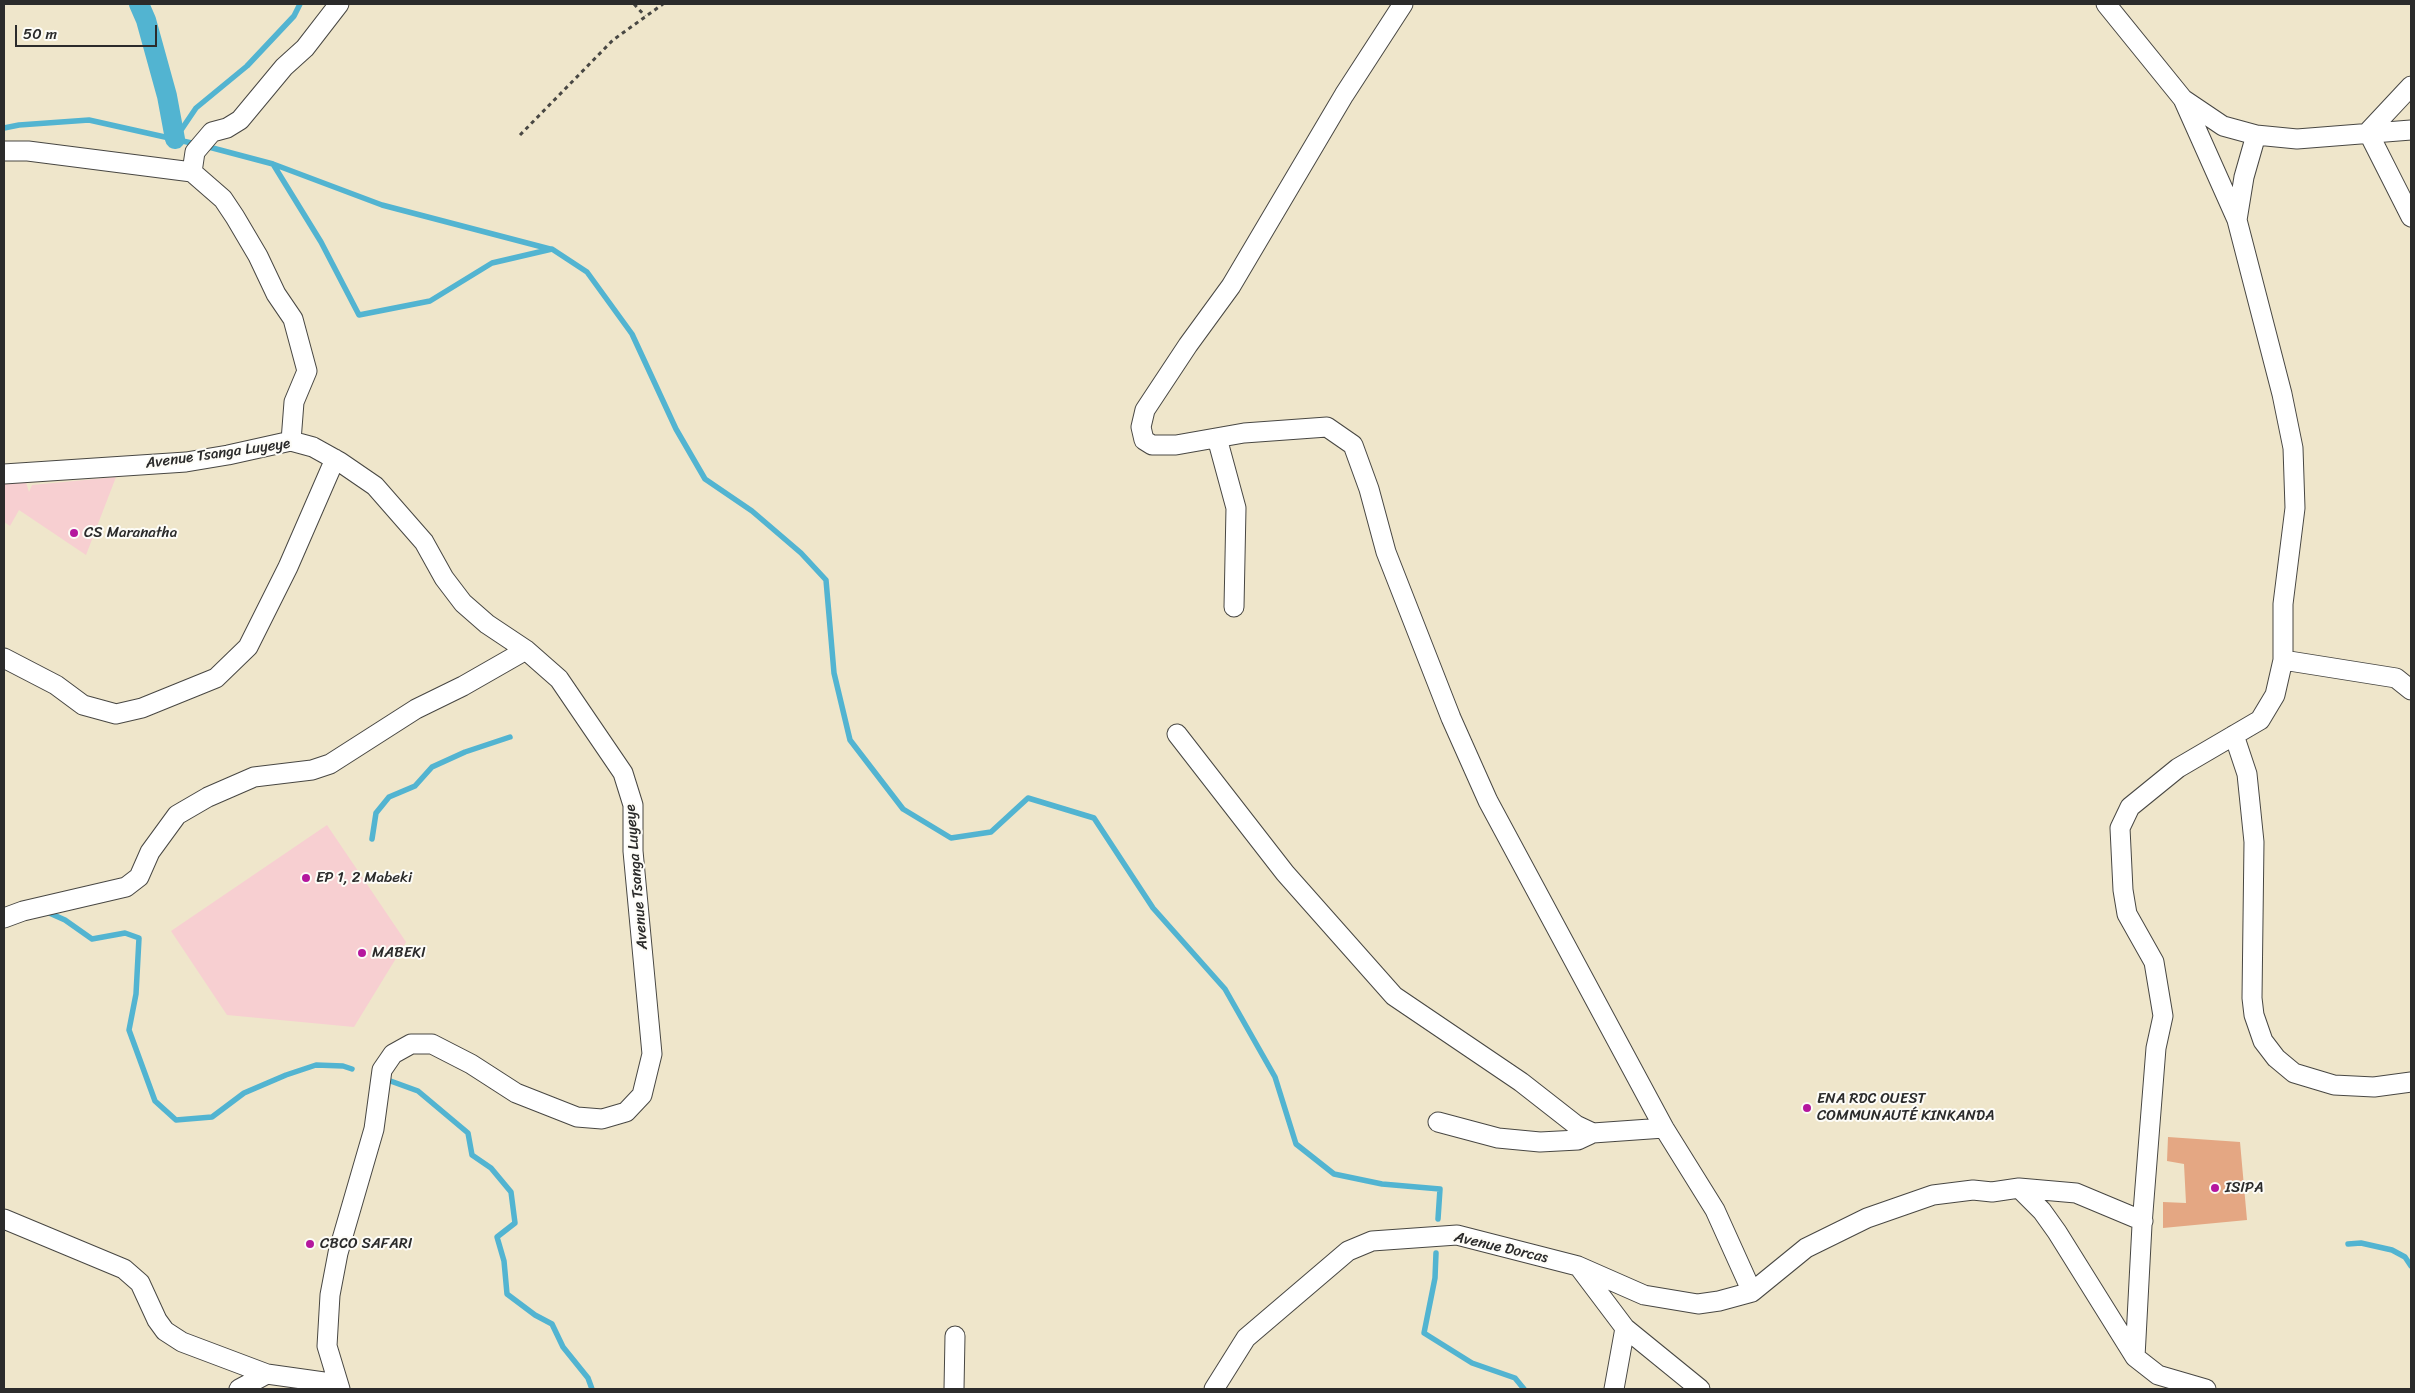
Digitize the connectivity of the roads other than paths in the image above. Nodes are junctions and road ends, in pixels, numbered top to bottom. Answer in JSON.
{"nodes":[{"id":1,"x":339,"y":4,"type":"edge"},
{"id":2,"x":1403,"y":4,"type":"edge"},
{"id":3,"x":2106,"y":4,"type":"edge"},
{"id":4,"x":2411,"y":86,"type":"edge"},
{"id":5,"x":2183,"y":99,"type":"junction"},
{"id":6,"x":2411,"y":130,"type":"edge"},
{"id":7,"x":2368,"y":132,"type":"junction"},
{"id":8,"x":2256,"y":135,"type":"junction"},
{"id":9,"x":4,"y":151,"type":"edge"},
{"id":10,"x":192,"y":172,"type":"junction"},
{"id":11,"x":2411,"y":217,"type":"edge"},
{"id":12,"x":2237,"y":220,"type":"junction"},
{"id":13,"x":1217,"y":438,"type":"junction"},
{"id":14,"x":291,"y":441,"type":"junction"},
{"id":15,"x":335,"y":459,"type":"junction"},
{"id":16,"x":4,"y":474,"type":"edge"},
{"id":17,"x":1234,"y":607,"type":"dead end"},
{"id":18,"x":526,"y":650,"type":"junction"},
{"id":19,"x":4,"y":658,"type":"edge"},
{"id":20,"x":2283,"y":660,"type":"junction"},
{"id":21,"x":2411,"y":690,"type":"edge"},
{"id":22,"x":1177,"y":734,"type":"dead end"},
{"id":23,"x":2234,"y":735,"type":"junction"},
{"id":24,"x":4,"y":918,"type":"edge"},
{"id":25,"x":2411,"y":1082,"type":"edge"},
{"id":26,"x":1438,"y":1122,"type":"dead end"},
{"id":27,"x":1664,"y":1128,"type":"junction"},
{"id":28,"x":1593,"y":1133,"type":"junction"},
{"id":29,"x":2019,"y":1188,"type":"junction"},
{"id":30,"x":4,"y":1220,"type":"edge"},
{"id":31,"x":2144,"y":1222,"type":"junction"},
{"id":32,"x":1578,"y":1266,"type":"junction"},
{"id":33,"x":1752,"y":1292,"type":"junction"},
{"id":34,"x":1625,"y":1328,"type":"junction"},
{"id":35,"x":955,"y":1336,"type":"dead end"},
{"id":36,"x":2135,"y":1357,"type":"junction"},
{"id":37,"x":267,"y":1374,"type":"junction"},
{"id":38,"x":339,"y":1387,"type":"edge"},
{"id":39,"x":239,"y":1389,"type":"edge"},
{"id":40,"x":954,"y":1389,"type":"edge"},
{"id":41,"x":1214,"y":1389,"type":"edge"},
{"id":42,"x":1614,"y":1389,"type":"edge"},
{"id":43,"x":1700,"y":1389,"type":"edge"},
{"id":44,"x":2206,"y":1389,"type":"edge"}],
"edges":[{"from":1,"to":10,"type":"street"},
{"from":2,"to":13,"type":"street"},
{"from":3,"to":5,"type":"street"},
{"from":4,"to":7,"type":"street"},
{"from":5,"to":8,"type":"street"},
{"from":5,"to":12,"type":"street"},
{"from":6,"to":7,"type":"street"},
{"from":7,"to":8,"type":"street"},
{"from":7,"to":11,"type":"street"},
{"from":8,"to":12,"type":"street"},
{"from":9,"to":10,"type":"street"},
{"from":10,"to":14,"type":"street"},
{"from":12,"to":20,"type":"street"},
{"from":13,"to":17,"type":"street"},
{"from":13,"to":27,"type":"street"},
{"from":14,"to":15,"type":"street","name":"Avenue Tsanga Luyeye"},
{"from":14,"to":16,"type":"street","name":"Avenue Tsanga Luyeye"},
{"from":15,"to":18,"type":"street","name":"Avenue Tsanga Luyeye"},
{"from":15,"to":19,"type":"street"},
{"from":18,"to":24,"type":"street"},
{"from":18,"to":38,"type":"street","name":"Avenue Tsanga Luyeye"},
{"from":20,"to":21,"type":"street"},
{"from":20,"to":23,"type":"street"},
{"from":22,"to":28,"type":"street"},
{"from":23,"to":25,"type":"street"},
{"from":23,"to":31,"type":"street"},
{"from":26,"to":28,"type":"street"},
{"from":27,"to":28,"type":"street"},
{"from":27,"to":33,"type":"street"},
{"from":29,"to":31,"type":"street"},
{"from":29,"to":33,"type":"street"},
{"from":29,"to":36,"type":"street"},
{"from":30,"to":37,"type":"street"},
{"from":31,"to":36,"type":"street"},
{"from":32,"to":33,"type":"street","name":"Avenue Dorcas"},
{"from":32,"to":34,"type":"street"},
{"from":32,"to":41,"type":"street","name":"Avenue Dorcas"},
{"from":34,"to":42,"type":"street"},
{"from":34,"to":43,"type":"street"},
{"from":35,"to":40,"type":"street"},
{"from":36,"to":44,"type":"street"},
{"from":37,"to":38,"type":"street"},
{"from":37,"to":39,"type":"street"}]}
